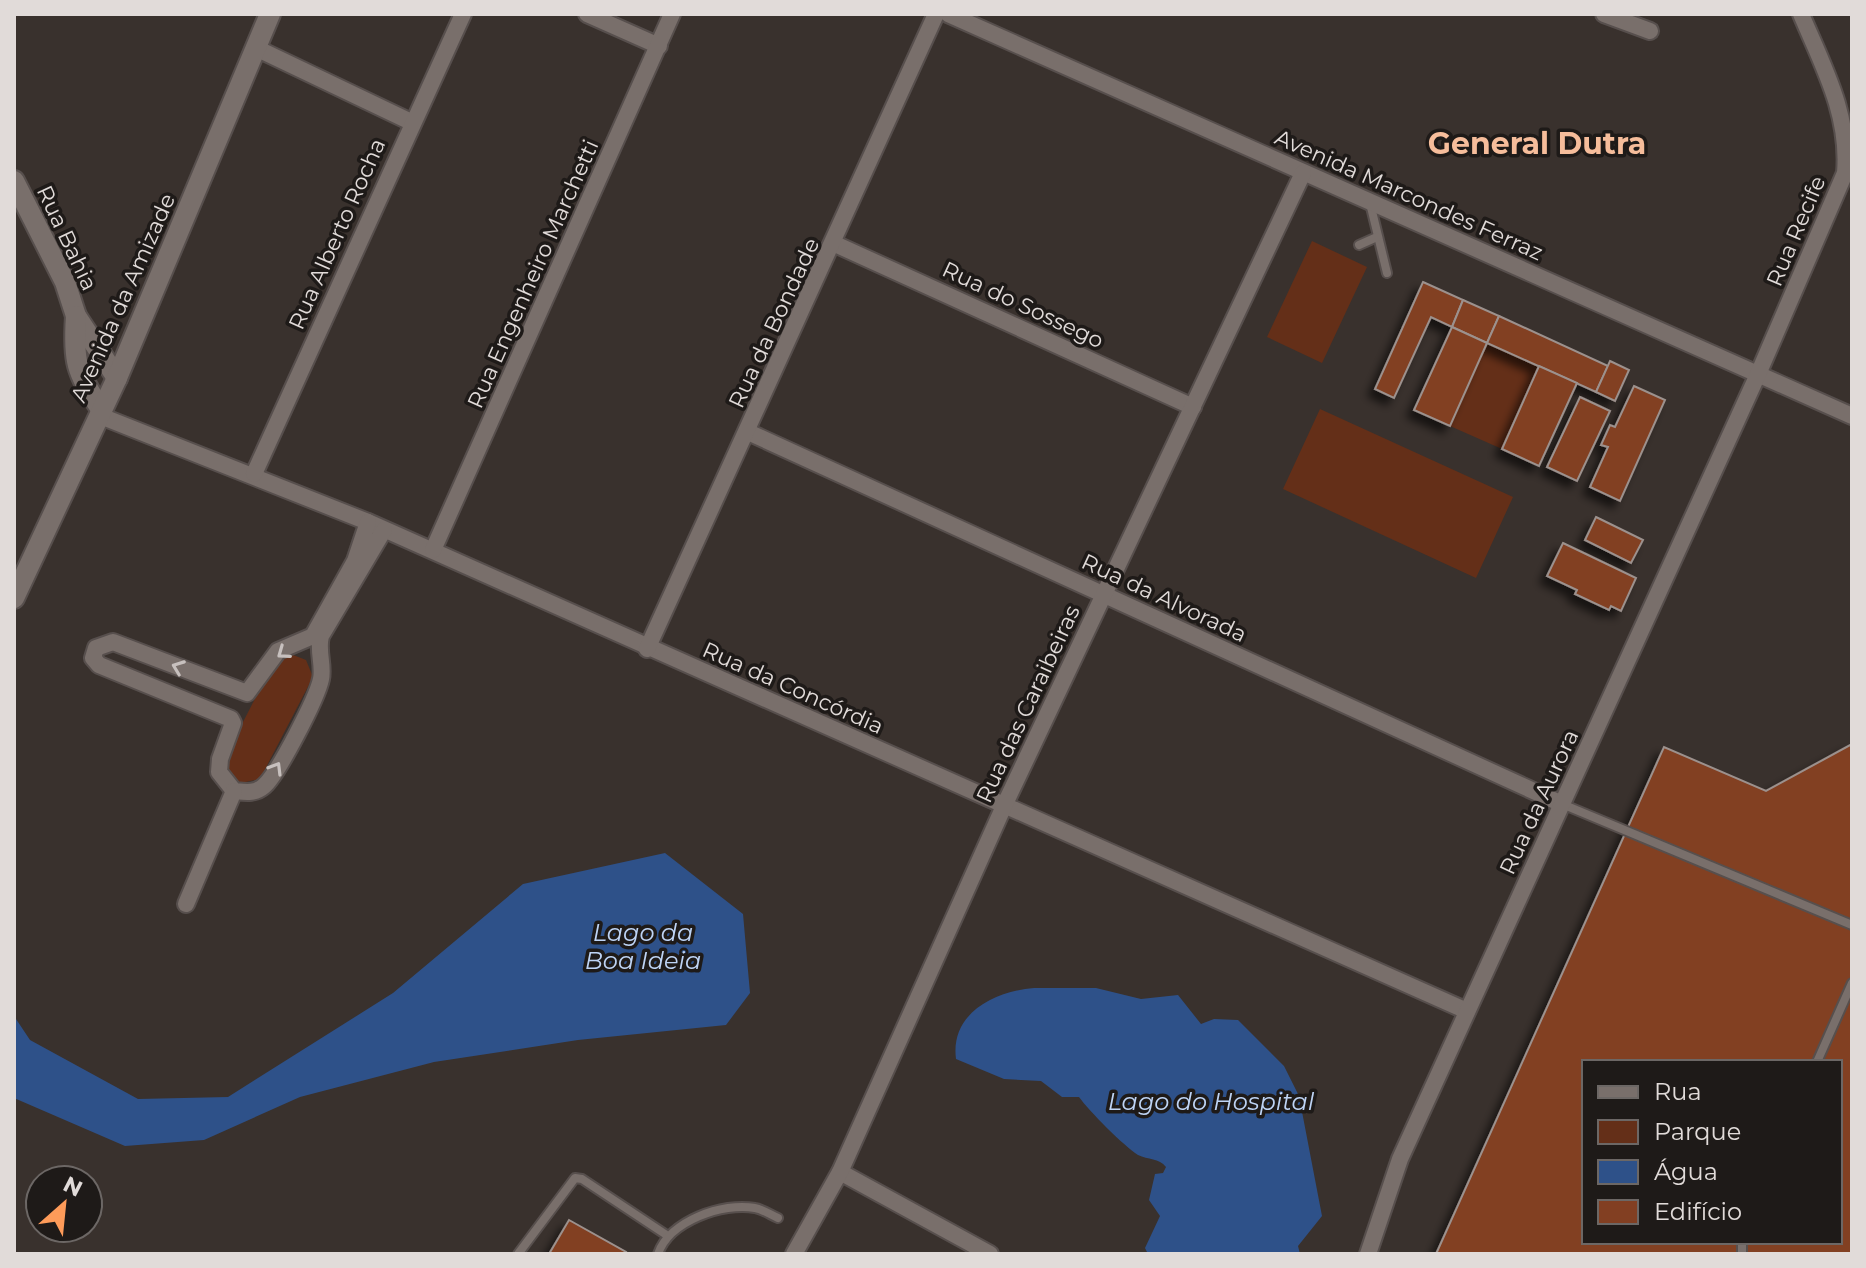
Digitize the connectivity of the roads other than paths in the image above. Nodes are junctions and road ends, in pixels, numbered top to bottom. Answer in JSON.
{"nodes":[{"id":1,"x":463,"y":14,"type":"edge"},
{"id":2,"x":587,"y":14,"type":"edge"},
{"id":3,"x":672,"y":14,"type":"edge"},
{"id":4,"x":936,"y":14,"type":"edge"},
{"id":5,"x":948,"y":14,"type":"edge"},
{"id":6,"x":1604,"y":14,"type":"edge"},
{"id":7,"x":1801,"y":14,"type":"edge"},
{"id":8,"x":264,"y":16,"type":"edge"},
{"id":9,"x":1650,"y":31,"type":"dead end"},
{"id":10,"x":659,"y":46,"type":"junction"},
{"id":11,"x":256,"y":48,"type":"junction"},
{"id":12,"x":411,"y":122,"type":"junction"},
{"id":13,"x":1303,"y":173,"type":"junction"},
{"id":14,"x":14,"y":181,"type":"edge"},
{"id":15,"x":1370,"y":202,"type":"junction"},
{"id":16,"x":1377,"y":237,"type":"junction"},
{"id":17,"x":835,"y":244,"type":"junction"},
{"id":18,"x":1359,"y":245,"type":"dead end"},
{"id":19,"x":1387,"y":273,"type":"dead end"},
{"id":20,"x":76,"y":316,"type":"junction"},
{"id":21,"x":1759,"y":372,"type":"junction"},
{"id":22,"x":117,"y":378,"type":"junction"},
{"id":23,"x":1193,"y":407,"type":"junction"},
{"id":24,"x":100,"y":412,"type":"junction"},
{"id":25,"x":1852,"y":416,"type":"edge"},
{"id":26,"x":748,"y":432,"type":"junction"},
{"id":27,"x":254,"y":474,"type":"junction"},
{"id":28,"x":368,"y":522,"type":"junction"},
{"id":29,"x":384,"y":530,"type":"junction"},
{"id":30,"x":433,"y":550,"type":"junction"},
{"id":31,"x":1105,"y":595,"type":"junction"},
{"id":32,"x":14,"y":598,"type":"edge"},
{"id":33,"x":647,"y":649,"type":"junction"},
{"id":34,"x":234,"y":791,"type":"junction"},
{"id":35,"x":1562,"y":804,"type":"junction"},
{"id":36,"x":1004,"y":806,"type":"junction"},
{"id":37,"x":186,"y":904,"type":"dead end"},
{"id":38,"x":1852,"y":925,"type":"edge"},
{"id":39,"x":1852,"y":983,"type":"edge"},
{"id":40,"x":1467,"y":1011,"type":"junction"},
{"id":41,"x":1818,"y":1060,"type":"edge"},
{"id":42,"x":840,"y":1172,"type":"junction"},
{"id":43,"x":778,"y":1218,"type":"dead end"},
{"id":44,"x":668,"y":1236,"type":"junction"},
{"id":45,"x":518,"y":1254,"type":"edge"},
{"id":46,"x":658,"y":1254,"type":"edge"},
{"id":47,"x":794,"y":1254,"type":"edge"},
{"id":48,"x":990,"y":1254,"type":"edge"},
{"id":49,"x":1368,"y":1254,"type":"edge"}],
"edges":[{"from":1,"to":12,"type":"street","name":"Rua Alberto Rocha"},
{"from":2,"to":10,"type":"street"},
{"from":3,"to":10,"type":"street","name":"Rua Engenheiro Marchetti"},
{"from":4,"to":17,"type":"street","name":"Rua da Bondade"},
{"from":5,"to":13,"type":"street","name":"Avenida Marcondes Ferraz"},
{"from":6,"to":9,"type":"street"},
{"from":7,"to":21,"type":"street","name":"Rua Recife"},
{"from":8,"to":11,"type":"street","name":"Avenida da Amizade"},
{"from":10,"to":30,"type":"street","name":"Rua Engenheiro Marchetti"},
{"from":11,"to":12,"type":"street"},
{"from":11,"to":22,"type":"street","name":"Avenida da Amizade"},
{"from":12,"to":27,"type":"street","name":"Rua Alberto Rocha"},
{"from":13,"to":15,"type":"street","name":"Avenida Marcondes Ferraz"},
{"from":13,"to":23,"type":"street","name":"Rua das Caraibeiras"},
{"from":14,"to":20,"type":"street","name":"Rua Bahia"},
{"from":15,"to":16,"type":"lane"},
{"from":15,"to":21,"type":"street","name":"Avenida Marcondes Ferraz"},
{"from":16,"to":18,"type":"lane"},
{"from":16,"to":19,"type":"lane"},
{"from":17,"to":23,"type":"street","name":"Rua do Sossego"},
{"from":17,"to":26,"type":"street","name":"Rua da Bondade"},
{"from":20,"to":22,"type":"street","name":"Rua Bahia"},
{"from":20,"to":24,"type":"street","name":"Rua Bahia"},
{"from":21,"to":25,"type":"street","name":"Avenida Marcondes Ferraz"},
{"from":21,"to":35,"type":"street","name":"Rua da Aurora"},
{"from":22,"to":24,"type":"street","name":"Avenida da Amizade"},
{"from":23,"to":31,"type":"street","name":"Rua das Caraibeiras"},
{"from":24,"to":27,"type":"street","name":"Rua da Concórdia"},
{"from":24,"to":32,"type":"street","name":"Avenida da Amizade"},
{"from":26,"to":31,"type":"street","name":"Rua da Alvorada"},
{"from":26,"to":33,"type":"street","name":"Rua da Bondade"},
{"from":27,"to":28,"type":"street","name":"Rua da Concórdia"},
{"from":28,"to":29,"type":"street","name":"Rua da Concórdia"},
{"from":28,"to":34,"type":"street","one_way":true},
{"from":29,"to":30,"type":"street","name":"Rua da Concórdia"},
{"from":34,"to":29,"type":"street","one_way":true},
{"from":30,"to":33,"type":"street","name":"Rua da Concórdia"},
{"from":31,"to":35,"type":"street","name":"Rua da Alvorada"},
{"from":31,"to":36,"type":"street","name":"Rua das Caraibeiras"},
{"from":33,"to":36,"type":"street","name":"Rua da Concórdia"},
{"from":34,"to":37,"type":"street"},
{"from":35,"to":38,"type":"lane"},
{"from":35,"to":40,"type":"street","name":"Rua da Aurora"},
{"from":36,"to":40,"type":"street","name":"Rua da Concórdia"},
{"from":36,"to":42,"type":"street","name":"Rua das Caraibeiras"},
{"from":39,"to":41,"type":"lane"},
{"from":40,"to":49,"type":"street","name":"Rua da Aurora"},
{"from":42,"to":47,"type":"street","name":"Rua das Caraibeiras"},
{"from":42,"to":48,"type":"street"},
{"from":43,"to":44,"type":"lane"},
{"from":44,"to":45,"type":"lane"},
{"from":44,"to":46,"type":"lane"}]}
